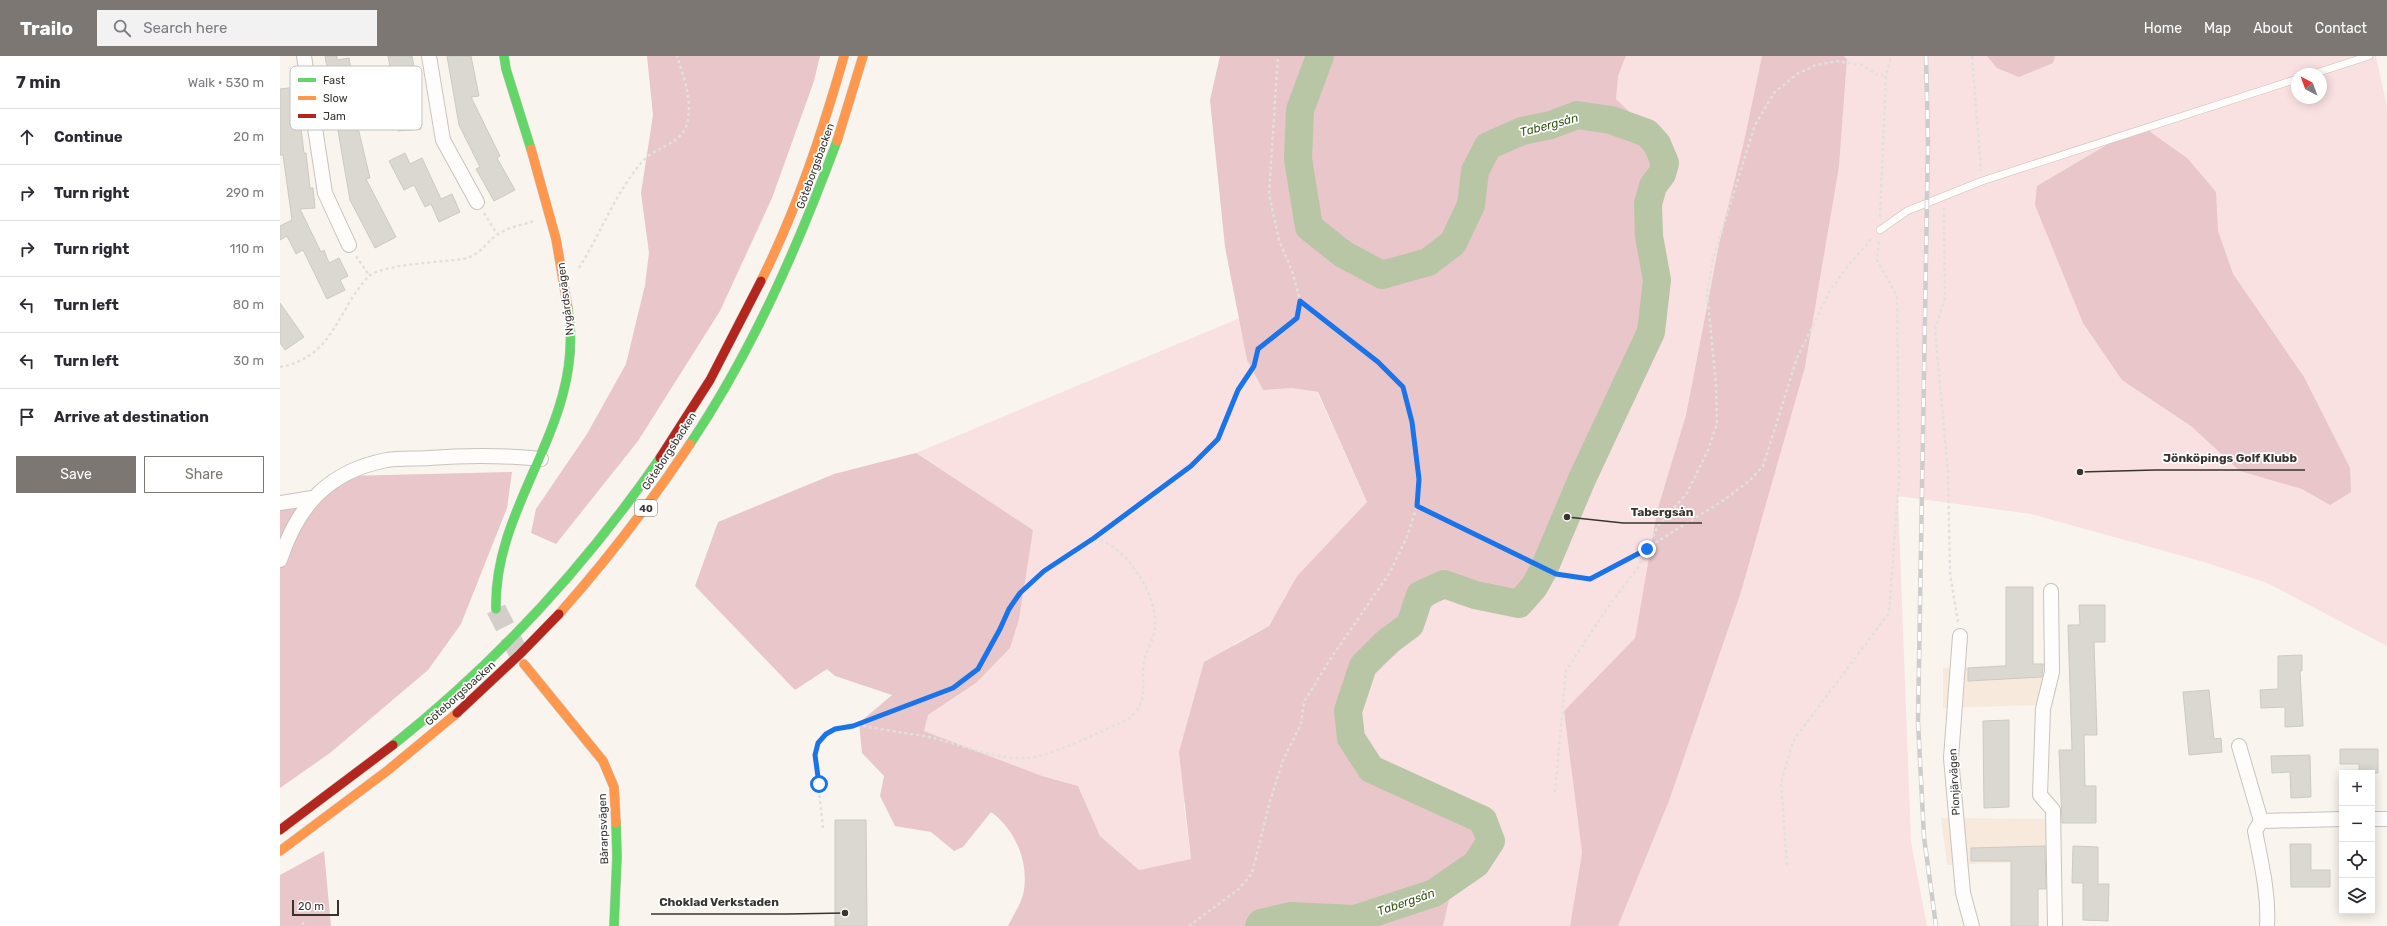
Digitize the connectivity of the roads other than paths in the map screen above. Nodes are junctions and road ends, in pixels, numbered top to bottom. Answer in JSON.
{"nodes":[{"id":1,"x":304,"y":56,"type":"edge"},
{"id":2,"x":429,"y":56,"type":"edge"},
{"id":3,"x":504,"y":56,"type":"edge"},
{"id":4,"x":844,"y":56,"type":"edge"},
{"id":5,"x":863,"y":56,"type":"edge"},
{"id":6,"x":2369,"y":56,"type":"edge"},
{"id":7,"x":306,"y":66,"type":"edge"},
{"id":8,"x":2327,"y":70,"type":"edge"},
{"id":9,"x":2291,"y":81,"type":"edge"},
{"id":10,"x":315,"y":130,"type":"edge"},
{"id":11,"x":478,"y":202,"type":"road end"},
{"id":12,"x":1880,"y":230,"type":"road end"},
{"id":13,"x":350,"y":245,"type":"road end"},
{"id":14,"x":541,"y":459,"type":"junction"},
{"id":15,"x":312,"y":498,"type":"junction"},
{"id":16,"x":280,"y":502,"type":"edge"},
{"id":17,"x":280,"y":560,"type":"edge"},
{"id":18,"x":2051,"y":591,"type":"dead end"},
{"id":19,"x":496,"y":609,"type":"tunnel mouth"},
{"id":20,"x":1960,"y":636,"type":"road end"},
{"id":21,"x":524,"y":664,"type":"tunnel mouth"},
{"id":22,"x":2240,"y":746,"type":"dead end"},
{"id":23,"x":2375,"y":819,"type":"edge"},
{"id":24,"x":2387,"y":819,"type":"edge"},
{"id":25,"x":2339,"y":820,"type":"edge"},
{"id":26,"x":2261,"y":821,"type":"junction"},
{"id":27,"x":280,"y":830,"type":"edge"},
{"id":28,"x":280,"y":851,"type":"edge"},
{"id":29,"x":614,"y":926,"type":"edge"},
{"id":30,"x":1972,"y":926,"type":"edge"},
{"id":31,"x":2055,"y":926,"type":"edge"},
{"id":32,"x":2267,"y":926,"type":"edge"}],
"edges":[{"from":1,"to":7,"type":"street"},
{"from":2,"to":11,"type":"street"},
{"from":3,"to":14,"type":"main road","name":"Nygårdsvägen"},
{"from":4,"to":27,"type":"main road","name":"Göteborgsbacken","number":"40"},
{"from":5,"to":28,"type":"main road","name":"Göteborgsbacken","number":"40"},
{"from":6,"to":8,"type":"lane"},
{"from":9,"to":12,"type":"lane"},
{"from":10,"to":13,"type":"street"},
{"from":14,"to":15,"type":"street"},
{"from":14,"to":19,"type":"main road","name":"Nygårdsvägen"},
{"from":15,"to":16,"type":"street"},
{"from":15,"to":17,"type":"street"},
{"from":18,"to":31,"type":"street"},
{"from":20,"to":30,"type":"street","name":"Pionjärvägen"},
{"from":21,"to":29,"type":"main road","name":"Bårarpsvägen"},
{"from":22,"to":26,"type":"street"},
{"from":23,"to":24,"type":"street"},
{"from":25,"to":26,"type":"street"},
{"from":26,"to":32,"type":"street"}]}
